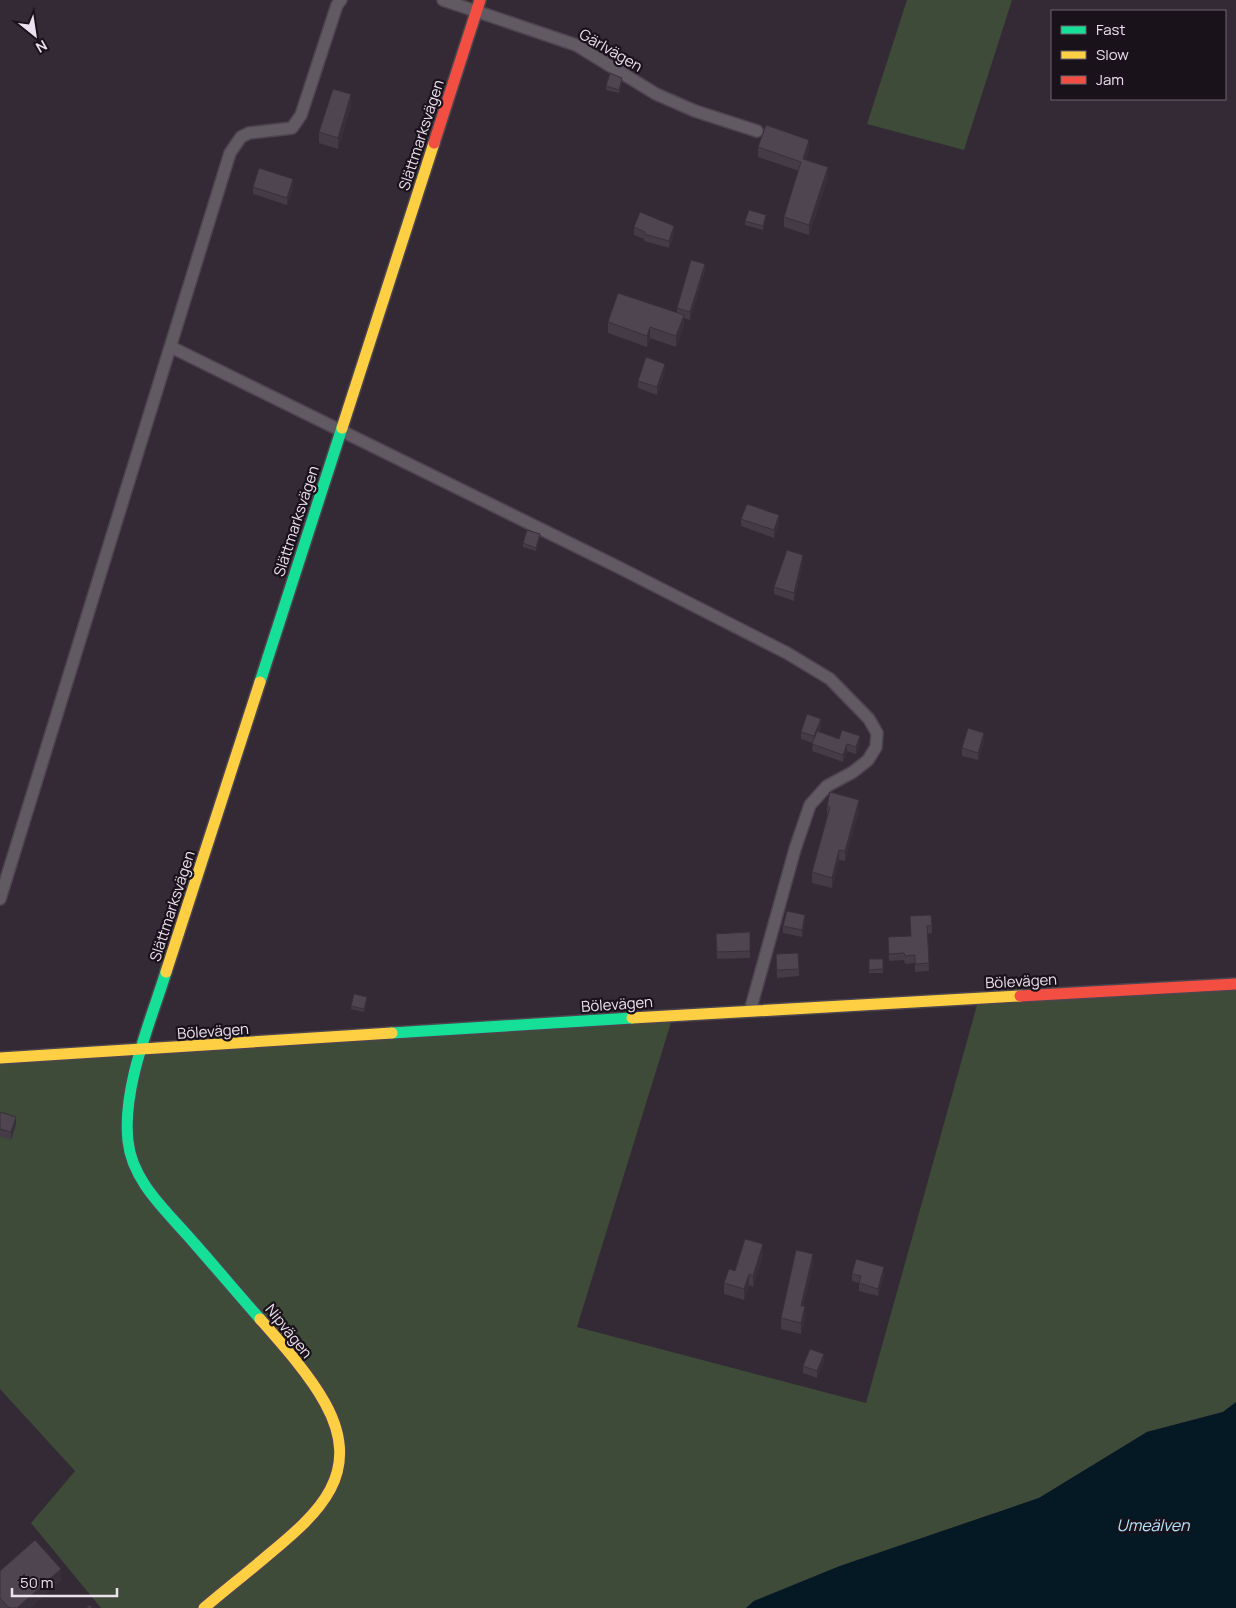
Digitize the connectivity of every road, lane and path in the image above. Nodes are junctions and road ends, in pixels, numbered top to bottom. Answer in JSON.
{"nodes":[{"id":1,"x":341,"y":0,"type":"edge"},
{"id":2,"x":445,"y":1,"type":"edge"},
{"id":3,"x":478,"y":5,"type":"edge"},
{"id":4,"x":756,"y":131,"type":"dead end"},
{"id":5,"x":171,"y":347,"type":"junction"},
{"id":6,"x":340,"y":430,"type":"junction"},
{"id":7,"x":0,"y":898,"type":"edge"},
{"id":8,"x":1236,"y":984,"type":"edge"},
{"id":9,"x":750,"y":1011,"type":"junction"},
{"id":10,"x":141,"y":1051,"type":"junction"},
{"id":11,"x":0,"y":1058,"type":"edge"},
{"id":12,"x":204,"y":1608,"type":"edge"}],
"edges":[{"from":1,"to":5,"type":"street"},
{"from":2,"to":3,"type":"street","name":"Gärlvägen"},
{"from":3,"to":4,"type":"street","name":"Gärlvägen"},
{"from":3,"to":6,"type":"street","name":"Slättmarksvägen"},
{"from":5,"to":6,"type":"street"},
{"from":5,"to":7,"type":"street"},
{"from":6,"to":9,"type":"street"},
{"from":6,"to":10,"type":"street","name":"Slättmarksvägen"},
{"from":8,"to":9,"type":"street","name":"Bölevägen"},
{"from":9,"to":10,"type":"street","name":"Bölevägen"},
{"from":10,"to":11,"type":"street","name":"Bölevägen"},
{"from":10,"to":12,"type":"street","name":"Nipvägen"}]}
